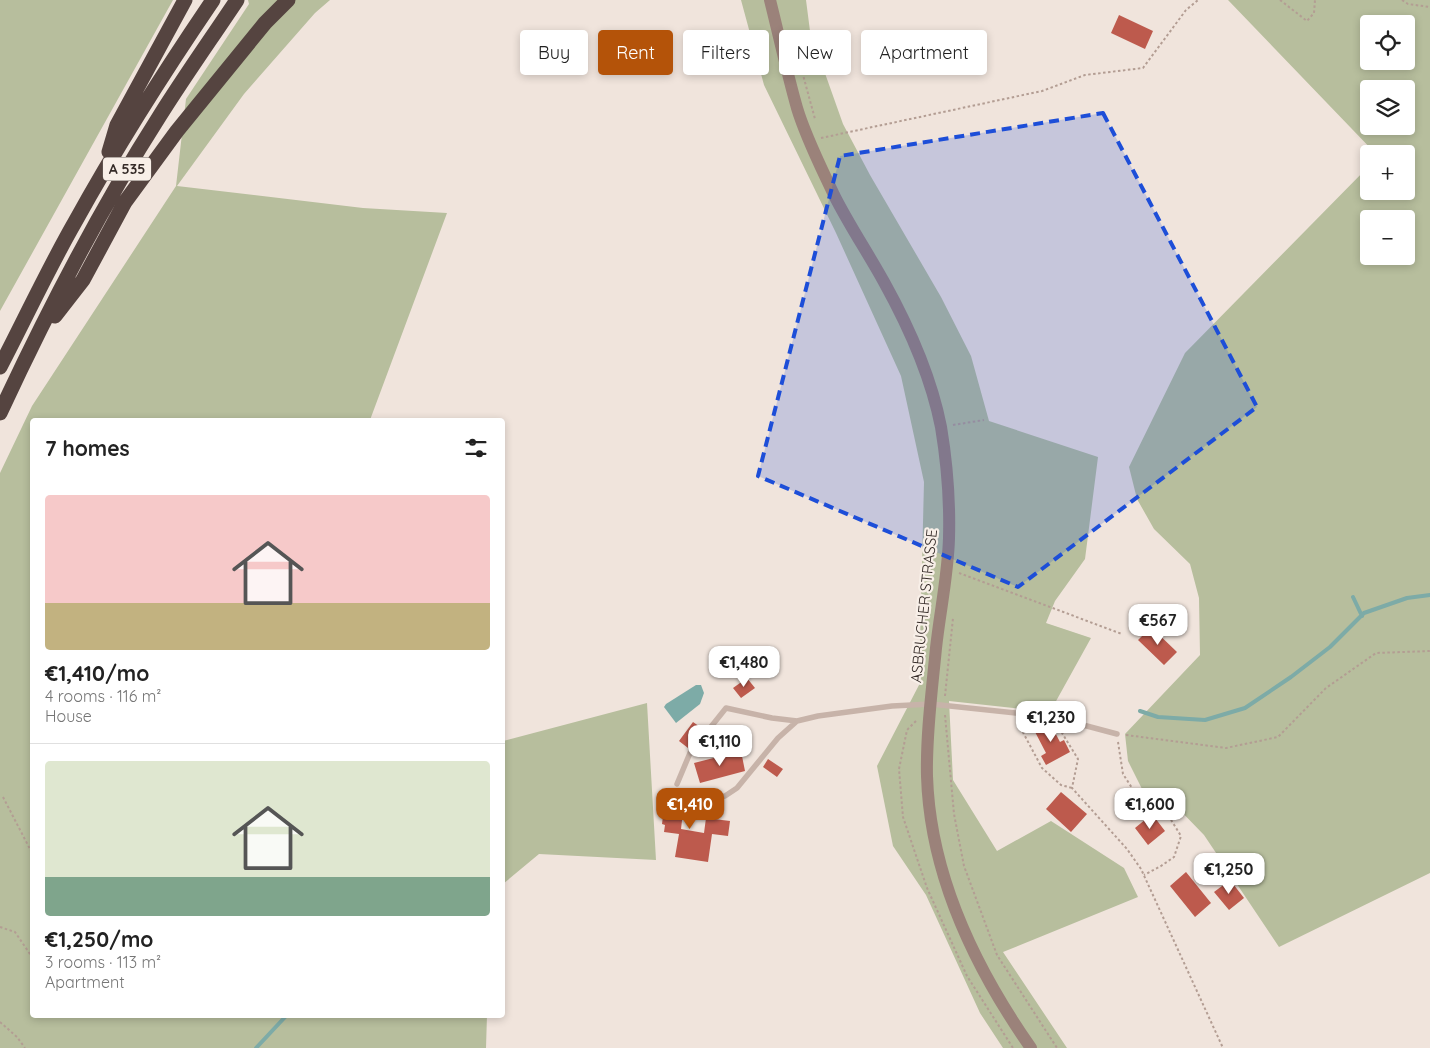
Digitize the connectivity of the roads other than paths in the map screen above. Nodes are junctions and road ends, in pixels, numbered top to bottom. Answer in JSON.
{"nodes":[{"id":1,"x":185,"y":0,"type":"edge"},
{"id":2,"x":213,"y":0,"type":"edge"},
{"id":3,"x":236,"y":0,"type":"edge"},
{"id":4,"x":288,"y":0,"type":"edge"},
{"id":5,"x":770,"y":0,"type":"edge"},
{"id":6,"x":104,"y":171,"type":"junction"},
{"id":7,"x":31,"y":346,"type":"junction"},
{"id":8,"x":0,"y":367,"type":"edge"},
{"id":9,"x":0,"y":413,"type":"edge"},
{"id":10,"x":938,"y":705,"type":"junction"},
{"id":11,"x":797,"y":721,"type":"junction"},
{"id":12,"x":1117,"y":734,"type":"road end"},
{"id":13,"x":678,"y":784,"type":"dead end"},
{"id":14,"x":695,"y":800,"type":"dead end"},
{"id":15,"x":1031,"y":1048,"type":"edge"}],
"edges":[{"from":1,"to":6,"type":"highway"},
{"from":2,"to":6,"type":"highway","number":"A 535"},
{"from":3,"to":7,"type":"highway","number":"A 535"},
{"from":4,"to":7,"type":"highway"},
{"from":5,"to":10,"type":"main road","name":"ASBRUCHER STRASSE"},
{"from":6,"to":8,"type":"highway","number":"A 535"},
{"from":7,"to":9,"type":"highway","number":"A 535"},
{"from":10,"to":11,"type":"lane"},
{"from":10,"to":12,"type":"lane"},
{"from":10,"to":15,"type":"main road","name":"ASBRUCHER STRASSE"},
{"from":11,"to":13,"type":"lane"},
{"from":11,"to":14,"type":"lane"}]}
